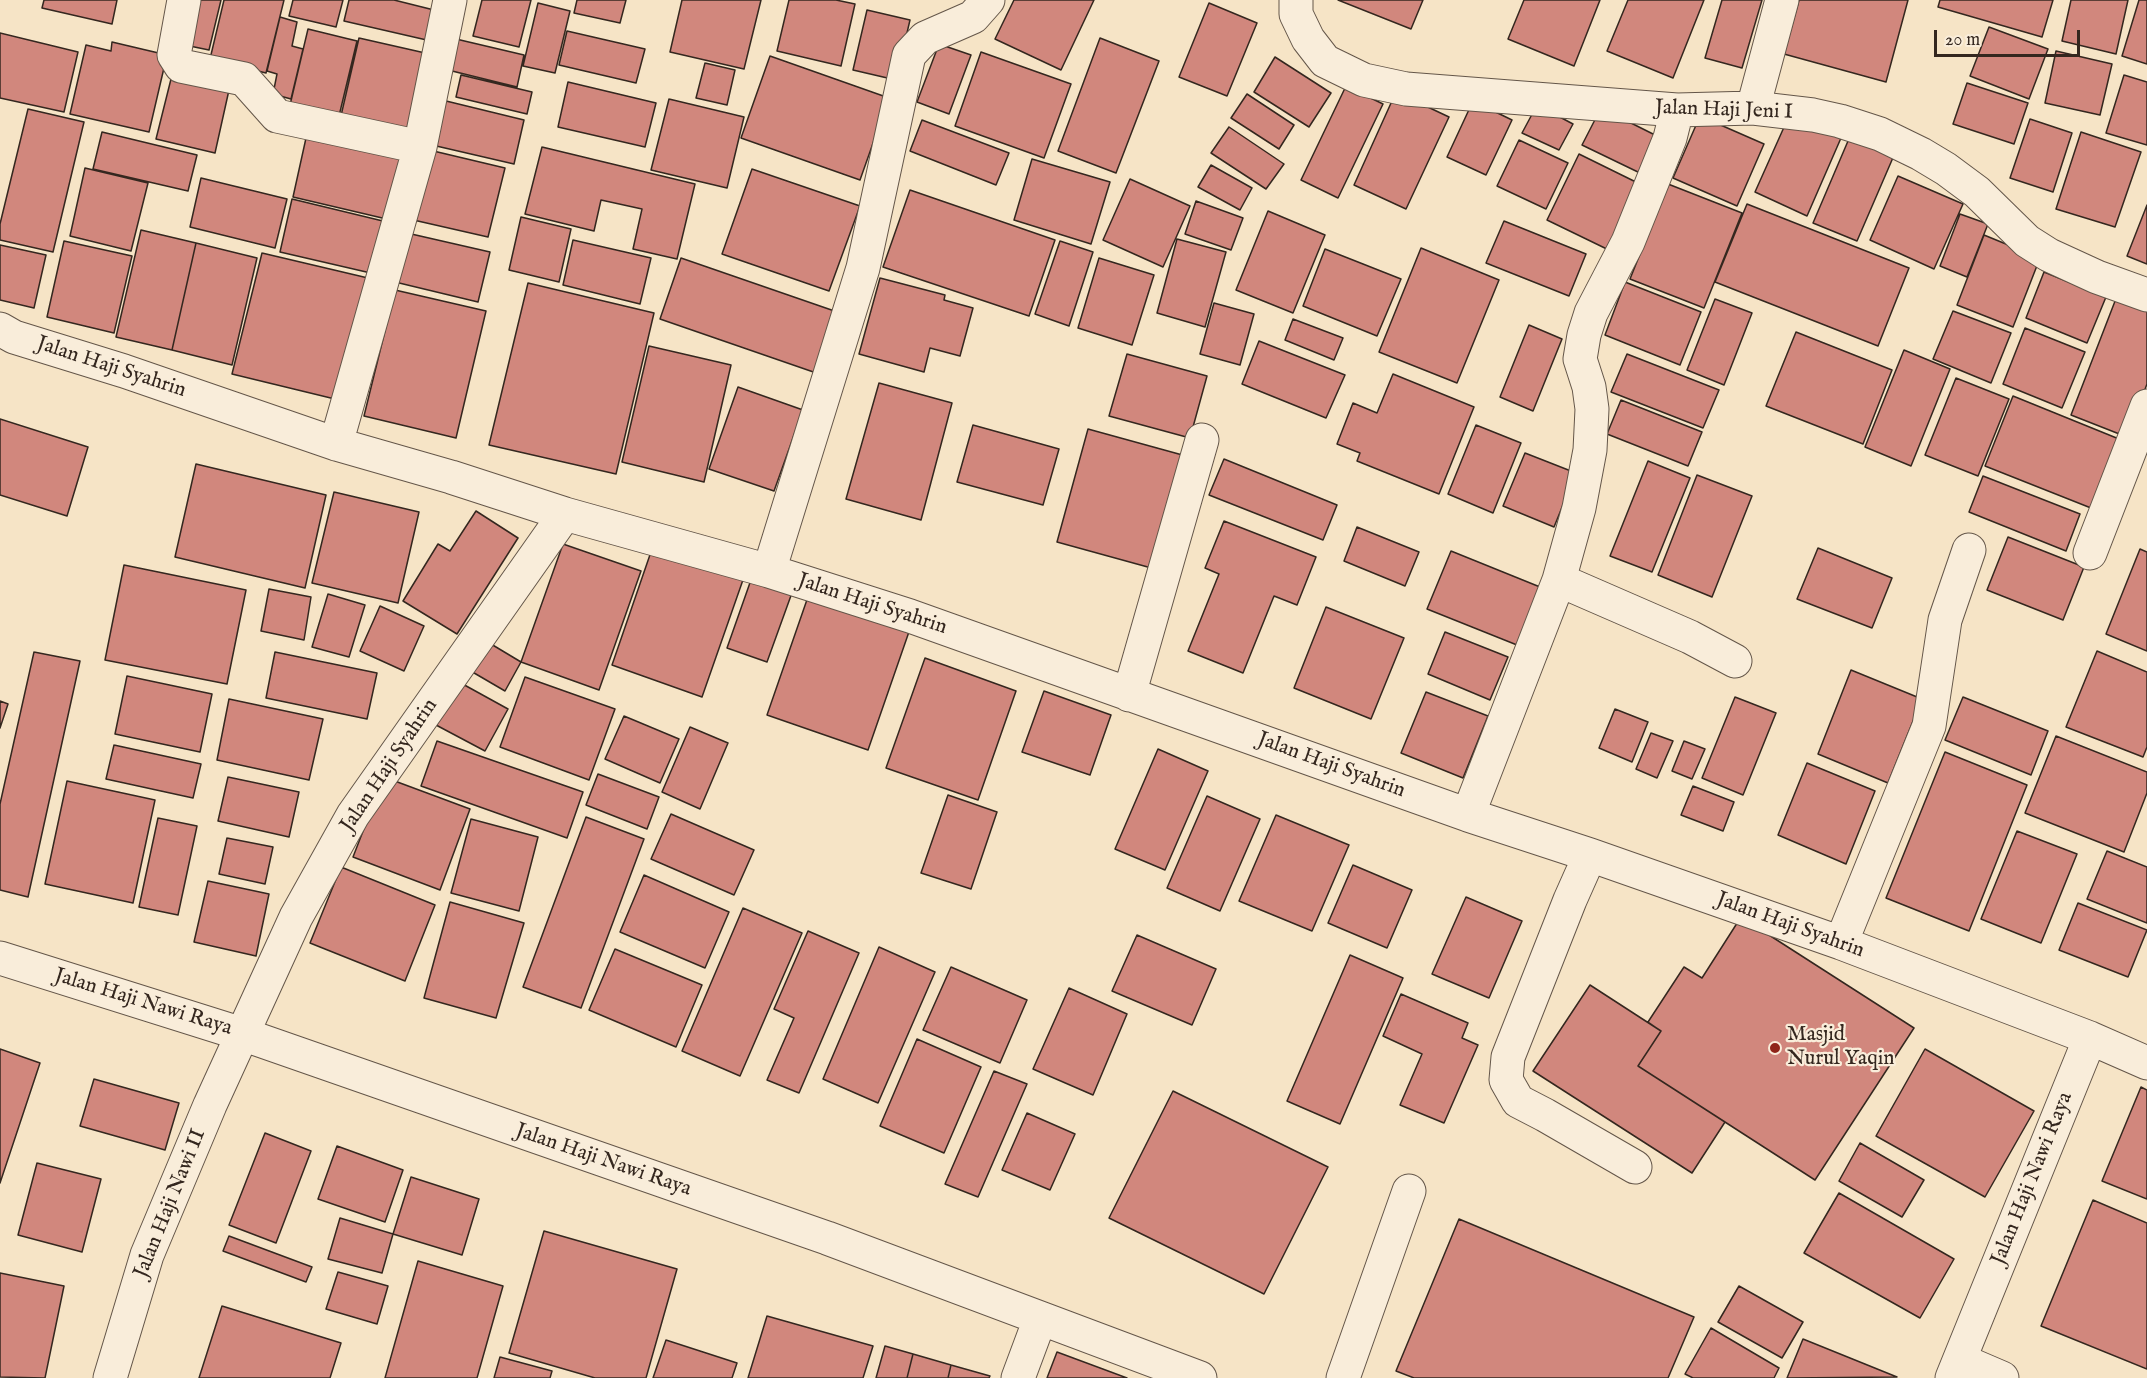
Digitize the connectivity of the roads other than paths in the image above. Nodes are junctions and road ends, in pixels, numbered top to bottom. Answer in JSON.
{"nodes":[{"id":1,"x":184,"y":0,"type":"edge"},
{"id":2,"x":450,"y":0,"type":"edge"},
{"id":3,"x":988,"y":0,"type":"edge"},
{"id":4,"x":1296,"y":0,"type":"edge"},
{"id":5,"x":1782,"y":0,"type":"edge"},
{"id":6,"x":1753,"y":108,"type":"junction"},
{"id":7,"x":1677,"y":110,"type":"junction"},
{"id":8,"x":420,"y":147,"type":"junction"},
{"id":9,"x":2147,"y":295,"type":"edge"},
{"id":10,"x":0,"y":329,"type":"edge"},
{"id":11,"x":2147,"y":406,"type":"edge"},
{"id":12,"x":1202,"y":440,"type":"dead end"},
{"id":13,"x":336,"y":444,"type":"junction"},
{"id":14,"x":565,"y":514,"type":"junction"},
{"id":15,"x":1969,"y":550,"type":"dead end"},
{"id":16,"x":2090,"y":553,"type":"dead end"},
{"id":17,"x":769,"y":571,"type":"junction"},
{"id":18,"x":1559,"y":580,"type":"junction"},
{"id":19,"x":1735,"y":661,"type":"dead end"},
{"id":20,"x":1129,"y":695,"type":"junction"},
{"id":21,"x":1468,"y":815,"type":"junction"},
{"id":22,"x":1590,"y":855,"type":"junction"},
{"id":23,"x":1841,"y":943,"type":"junction"},
{"id":24,"x":0,"y":958,"type":"edge"},
{"id":25,"x":242,"y":1034,"type":"junction"},
{"id":26,"x":2090,"y":1038,"type":"junction"},
{"id":27,"x":2147,"y":1063,"type":"edge"},
{"id":28,"x":1635,"y":1167,"type":"dead end"},
{"id":29,"x":1409,"y":1191,"type":"dead end"},
{"id":30,"x":1040,"y":1319,"type":"junction"},
{"id":31,"x":1956,"y":1369,"type":"edge"},
{"id":32,"x":110,"y":1378,"type":"edge"},
{"id":33,"x":1018,"y":1378,"type":"edge"},
{"id":34,"x":1200,"y":1378,"type":"edge"},
{"id":35,"x":1343,"y":1378,"type":"edge"},
{"id":36,"x":2002,"y":1378,"type":"edge"}],
"edges":[{"from":1,"to":8,"type":"street"},
{"from":2,"to":8,"type":"street"},
{"from":3,"to":17,"type":"street"},
{"from":4,"to":7,"type":"street","name":"Jalan Haji Jeni I"},
{"from":5,"to":6,"type":"street"},
{"from":6,"to":7,"type":"street","name":"Jalan Haji Jeni I"},
{"from":6,"to":9,"type":"street","name":"Jalan Haji Jeni I"},
{"from":7,"to":18,"type":"street"},
{"from":8,"to":13,"type":"street"},
{"from":10,"to":13,"type":"street","name":"Jalan Haji Syahrin"},
{"from":11,"to":16,"type":"street"},
{"from":12,"to":20,"type":"street"},
{"from":13,"to":14,"type":"street","name":"Jalan Haji Syahrin"},
{"from":14,"to":17,"type":"street","name":"Jalan Haji Syahrin"},
{"from":14,"to":25,"type":"street","name":"Jalan Haji Syahrin"},
{"from":15,"to":23,"type":"street"},
{"from":17,"to":20,"type":"street","name":"Jalan Haji Syahrin"},
{"from":18,"to":19,"type":"street"},
{"from":18,"to":21,"type":"street"},
{"from":20,"to":21,"type":"street","name":"Jalan Haji Syahrin"},
{"from":21,"to":22,"type":"street","name":"Jalan Haji Syahrin"},
{"from":22,"to":23,"type":"street","name":"Jalan Haji Syahrin"},
{"from":22,"to":28,"type":"street"},
{"from":23,"to":26,"type":"street","name":"Jalan Haji Syahrin"},
{"from":24,"to":25,"type":"street","name":"Jalan Haji Nawi Raya"},
{"from":25,"to":30,"type":"street","name":"Jalan Haji Nawi Raya"},
{"from":25,"to":32,"type":"street","name":"Jalan Haji Nawi II"},
{"from":26,"to":27,"type":"street"},
{"from":26,"to":31,"type":"street","name":"Jalan Haji Nawi Raya"},
{"from":29,"to":35,"type":"street"},
{"from":30,"to":33,"type":"street"},
{"from":30,"to":34,"type":"street","name":"Jalan Haji Nawi Raya"},
{"from":31,"to":36,"type":"street"}]}
